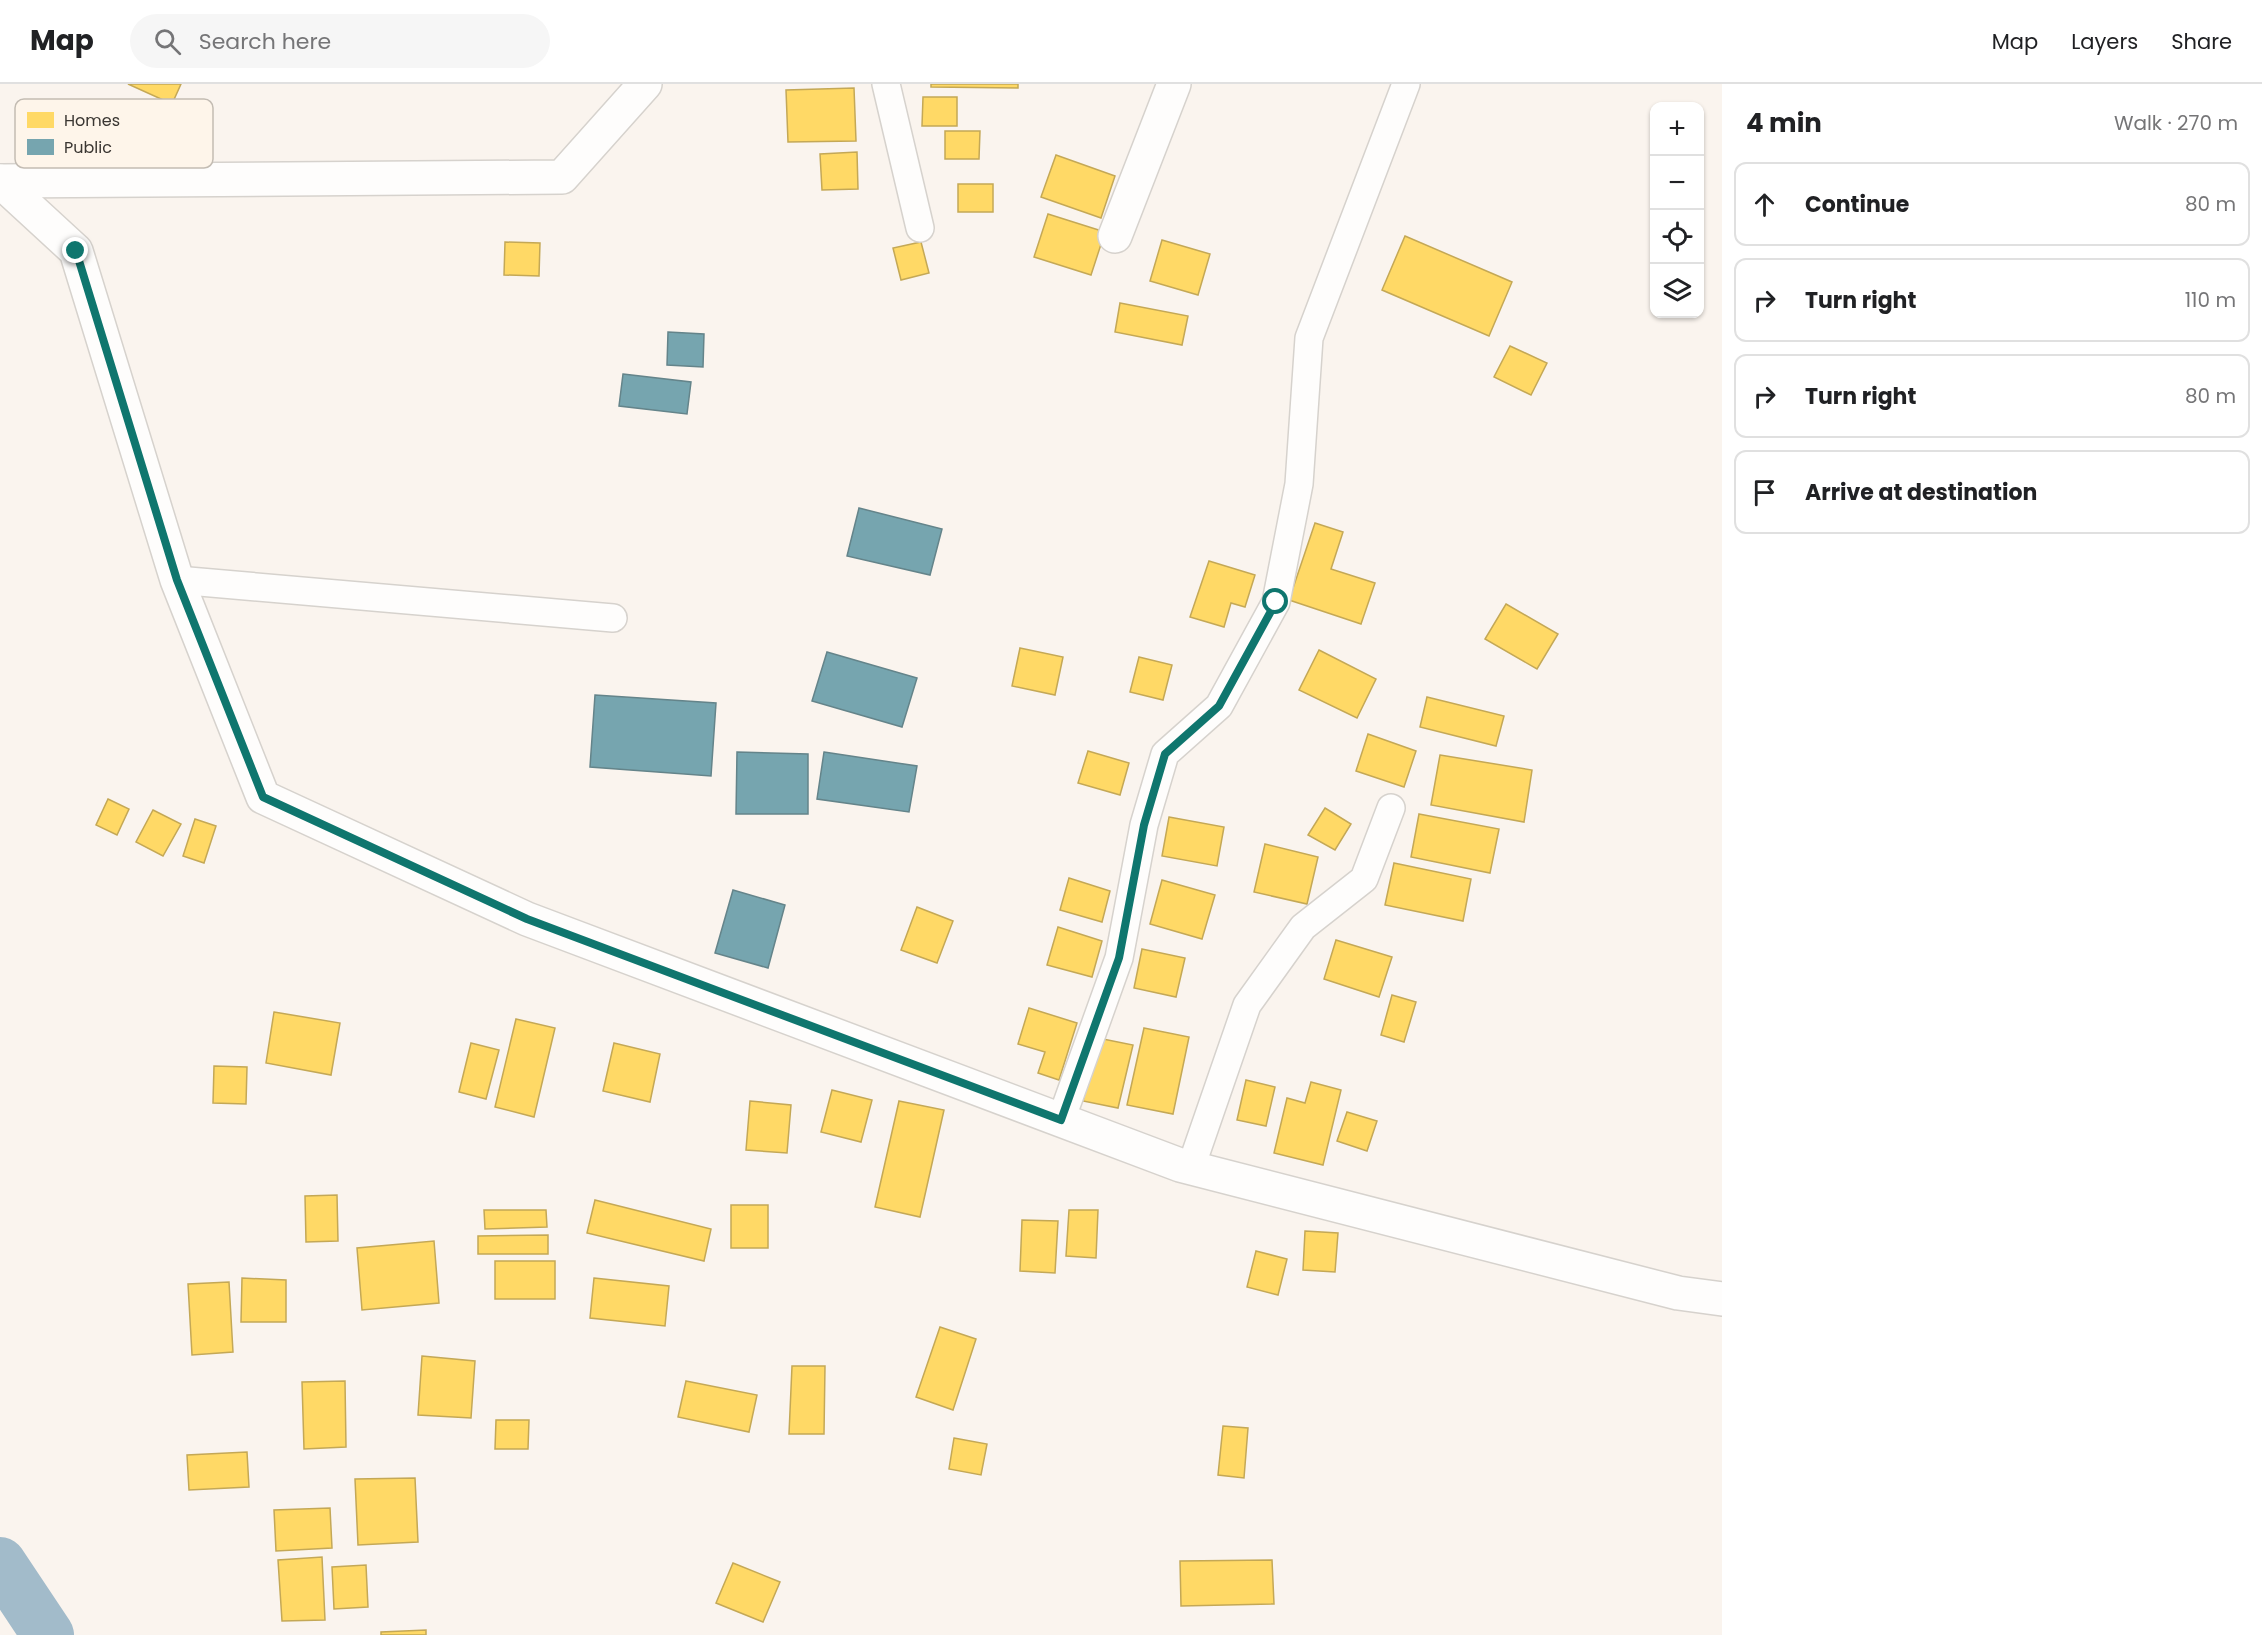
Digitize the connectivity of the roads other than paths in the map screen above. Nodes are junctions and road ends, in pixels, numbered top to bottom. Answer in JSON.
{"nodes":[{"id":1,"x":645,"y":84,"type":"edge"},
{"id":2,"x":886,"y":84,"type":"edge"},
{"id":3,"x":1174,"y":84,"type":"edge"},
{"id":4,"x":1406,"y":84,"type":"edge"},
{"id":5,"x":0,"y":181,"type":"edge"},
{"id":6,"x":920,"y":228,"type":"dead end"},
{"id":7,"x":1115,"y":236,"type":"dead end"},
{"id":8,"x":177,"y":580,"type":"junction"},
{"id":9,"x":613,"y":618,"type":"dead end"},
{"id":10,"x":1391,"y":808,"type":"dead end"},
{"id":11,"x":1061,"y":1120,"type":"junction"},
{"id":12,"x":1191,"y":1167,"type":"junction"},
{"id":13,"x":1722,"y":1299,"type":"edge"}],
"edges":[{"from":1,"to":5,"type":"street"},
{"from":2,"to":6,"type":"lane"},
{"from":3,"to":7,"type":"street"},
{"from":4,"to":11,"type":"lane"},
{"from":5,"to":8,"type":"street"},
{"from":8,"to":9,"type":"lane"},
{"from":8,"to":11,"type":"street"},
{"from":10,"to":12,"type":"lane"},
{"from":11,"to":12,"type":"street"},
{"from":12,"to":13,"type":"street"}]}
